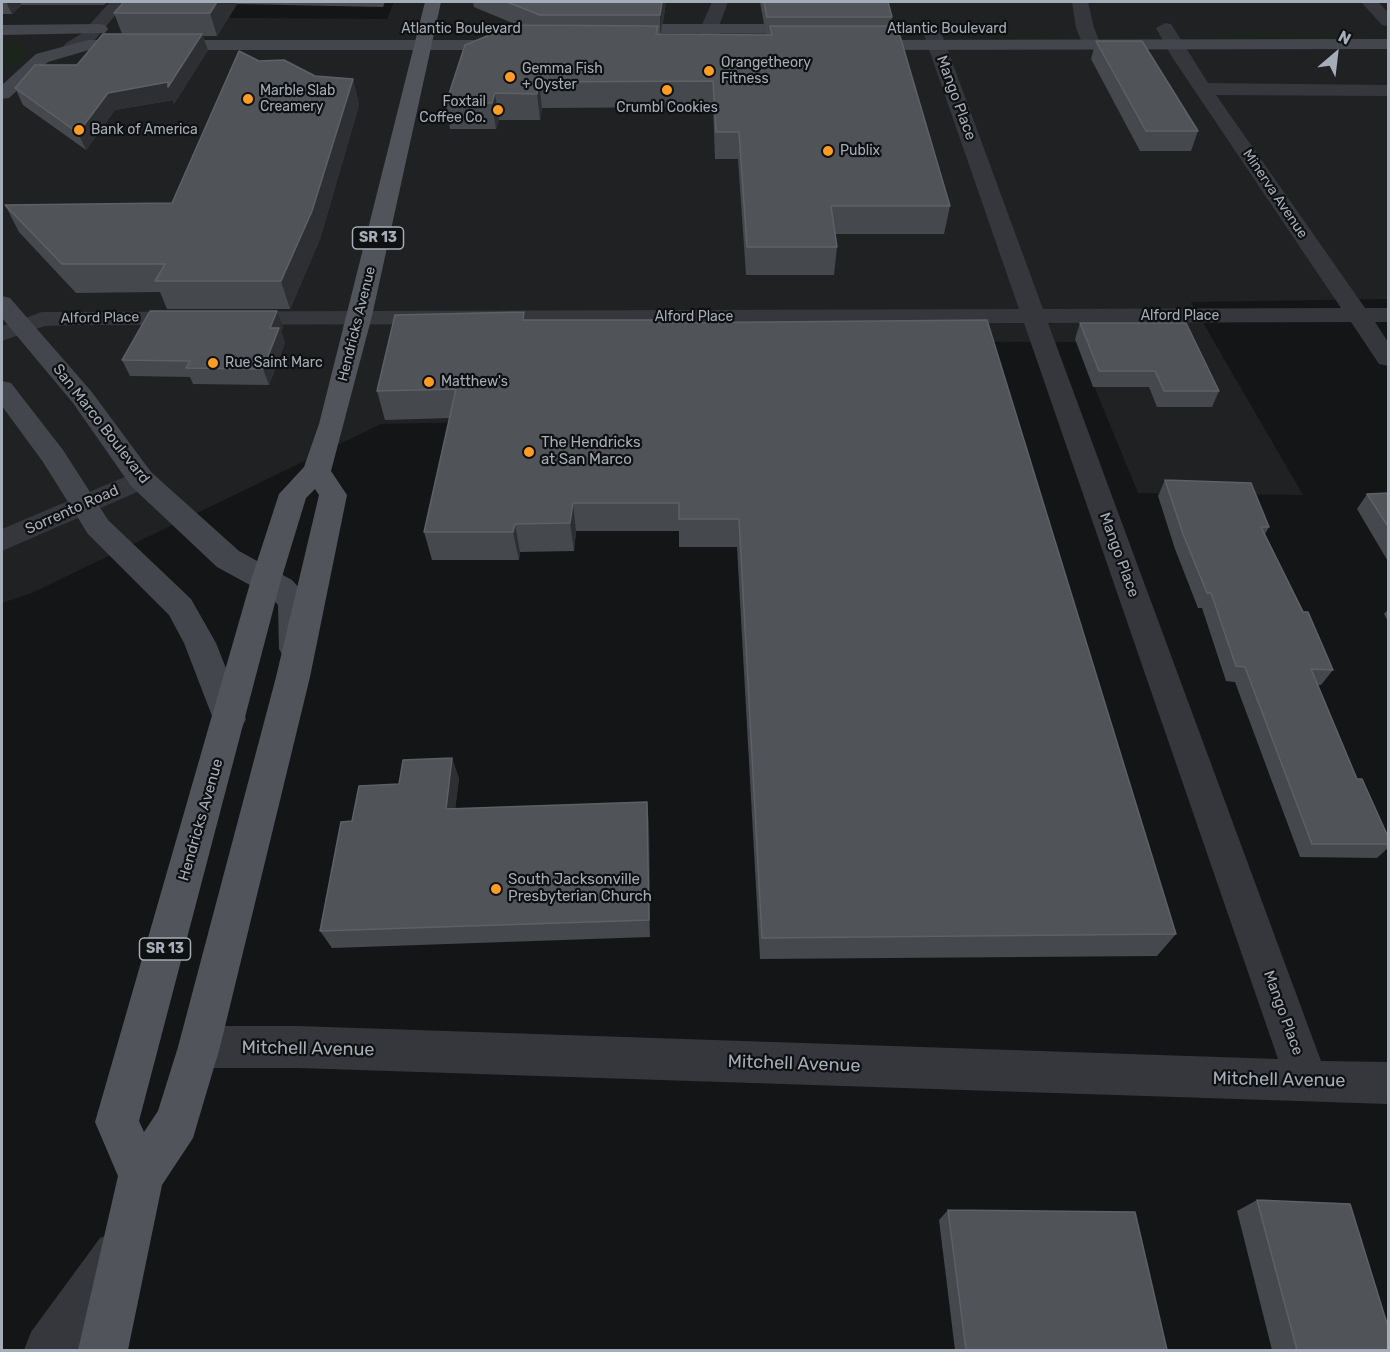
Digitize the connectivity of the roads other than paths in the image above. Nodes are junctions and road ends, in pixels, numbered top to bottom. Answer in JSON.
{"nodes":[{"id":1,"x":118,"y":2,"type":"edge"},
{"id":2,"x":433,"y":2,"type":"edge"},
{"id":3,"x":720,"y":2,"type":"edge"},
{"id":4,"x":1080,"y":2,"type":"edge"},
{"id":5,"x":1370,"y":2,"type":"edge"},
{"id":6,"x":1389,"y":21,"type":"edge"},
{"id":7,"x":1389,"y":27,"type":"edge"},
{"id":8,"x":1085,"y":28,"type":"junction"},
{"id":9,"x":93,"y":29,"type":"junction"},
{"id":10,"x":514,"y":29,"type":"edge"},
{"id":11,"x":2,"y":30,"type":"edge"},
{"id":12,"x":2,"y":35,"type":"edge"},
{"id":13,"x":1169,"y":36,"type":"junction"},
{"id":14,"x":425,"y":37,"type":"junction"},
{"id":15,"x":607,"y":37,"type":"edge"},
{"id":16,"x":711,"y":37,"type":"junction"},
{"id":17,"x":822,"y":37,"type":"edge"},
{"id":18,"x":846,"y":37,"type":"edge"},
{"id":19,"x":934,"y":37,"type":"junction"},
{"id":20,"x":1389,"y":44,"type":"edge"},
{"id":21,"x":527,"y":45,"type":"edge"},
{"id":22,"x":1092,"y":45,"type":"junction"},
{"id":23,"x":72,"y":47,"type":"junction"},
{"id":24,"x":42,"y":58,"type":"junction"},
{"id":25,"x":1203,"y":89,"type":"junction"},
{"id":26,"x":1389,"y":90,"type":"edge"},
{"id":27,"x":2,"y":94,"type":"edge"},
{"id":28,"x":2,"y":303,"type":"edge"},
{"id":29,"x":1359,"y":315,"type":"junction"},
{"id":30,"x":1389,"y":315,"type":"edge"},
{"id":31,"x":360,"y":316,"type":"junction"},
{"id":32,"x":1034,"y":317,"type":"junction"},
{"id":33,"x":11,"y":330,"type":"edge"},
{"id":34,"x":1389,"y":359,"type":"edge"},
{"id":35,"x":2,"y":389,"type":"edge"},
{"id":36,"x":317,"y":471,"type":"junction"},
{"id":37,"x":141,"y":478,"type":"junction"},
{"id":38,"x":85,"y":504,"type":"junction"},
{"id":39,"x":2,"y":541,"type":"edge"},
{"id":40,"x":266,"y":580,"type":"junction"},
{"id":41,"x":293,"y":677,"type":"junction"},
{"id":42,"x":229,"y":719,"type":"junction"},
{"id":43,"x":199,"y":1047,"type":"junction"},
{"id":44,"x":1307,"y":1082,"type":"junction"},
{"id":45,"x":1389,"y":1083,"type":"edge"},
{"id":46,"x":141,"y":1176,"type":"junction"},
{"id":47,"x":125,"y":1244,"type":"junction"},
{"id":48,"x":49,"y":1350,"type":"edge"},
{"id":49,"x":103,"y":1350,"type":"edge"}],
"edges":[{"from":1,"to":9,"type":"street"},
{"from":2,"to":14,"type":"main road","name":"Hendricks Avenue","number":"SR 13"},
{"from":3,"to":16,"type":"street"},
{"from":4,"to":8,"type":"street"},
{"from":5,"to":6,"type":"street"},
{"from":7,"to":13,"type":"main road","name":"Atlantic Boulevard"},
{"from":8,"to":13,"type":"main road","name":"Atlantic Boulevard"},
{"from":8,"to":19,"type":"main road","name":"Atlantic Boulevard"},
{"from":8,"to":22,"type":"street"},
{"from":9,"to":11,"type":"main road","name":"Atlantic Boulevard"},
{"from":9,"to":14,"type":"main road","name":"Atlantic Boulevard"},
{"from":9,"to":23,"type":"street"},
{"from":10,"to":14,"type":"main road","name":"Atlantic Boulevard"},
{"from":12,"to":24,"type":"main road"},
{"from":13,"to":20,"type":"main road","name":"Atlantic Boulevard"},
{"from":13,"to":22,"type":"main road","name":"Atlantic Boulevard"},
{"from":13,"to":25,"type":"street","name":"Minerva Avenue"},
{"from":14,"to":21,"type":"main road","name":"Atlantic Boulevard"},
{"from":14,"to":23,"type":"main road","name":"Atlantic Boulevard"},
{"from":14,"to":31,"type":"main road","name":"Hendricks Avenue","number":"SR 13"},
{"from":15,"to":16,"type":"main road"},
{"from":16,"to":17,"type":"main road"},
{"from":18,"to":19,"type":"main road","name":"Atlantic Boulevard"},
{"from":19,"to":22,"type":"main road","name":"Atlantic Boulevard"},
{"from":19,"to":32,"type":"street","name":"Mango Place"},
{"from":23,"to":24,"type":"main road","name":"Atlantic Boulevard"},
{"from":24,"to":27,"type":"main road"},
{"from":25,"to":26,"type":"street"},
{"from":25,"to":29,"type":"street","name":"Minerva Avenue"},
{"from":28,"to":33,"type":"main road","name":"San Marco Boulevard"},
{"from":29,"to":30,"type":"street","name":"Alford Place"},
{"from":29,"to":32,"type":"street","name":"Alford Place"},
{"from":29,"to":34,"type":"street","name":"Minerva Avenue"},
{"from":31,"to":32,"type":"street","name":"Alford Place"},
{"from":31,"to":33,"type":"street","name":"Alford Place"},
{"from":31,"to":36,"type":"main road","name":"Hendricks Avenue","number":"SR 13"},
{"from":32,"to":44,"type":"street","name":"Mango Place"},
{"from":33,"to":37,"type":"main road","name":"San Marco Boulevard"},
{"from":35,"to":38,"type":"main road"},
{"from":36,"to":40,"type":"main road","name":"Hendricks Avenue","number":"SR 13"},
{"from":36,"to":41,"type":"main road"},
{"from":37,"to":38,"type":"street","name":"Sorrento Road"},
{"from":37,"to":40,"type":"main road","name":"San Marco Boulevard"},
{"from":38,"to":39,"type":"street","name":"Sorrento Road"},
{"from":38,"to":42,"type":"main road"},
{"from":40,"to":41,"type":"main road","name":"San Marco Boulevard"},
{"from":40,"to":42,"type":"main road","name":"Hendricks Avenue","number":"SR 13"},
{"from":41,"to":43,"type":"main road"},
{"from":42,"to":46,"type":"main road","name":"Hendricks Avenue","number":"SR 13"},
{"from":43,"to":44,"type":"street","name":"Mitchell Avenue"},
{"from":43,"to":46,"type":"main road"},
{"from":44,"to":45,"type":"street","name":"Mitchell Avenue"},
{"from":46,"to":47,"type":"main road"},
{"from":47,"to":48,"type":"street"},
{"from":47,"to":49,"type":"main road"}]}
